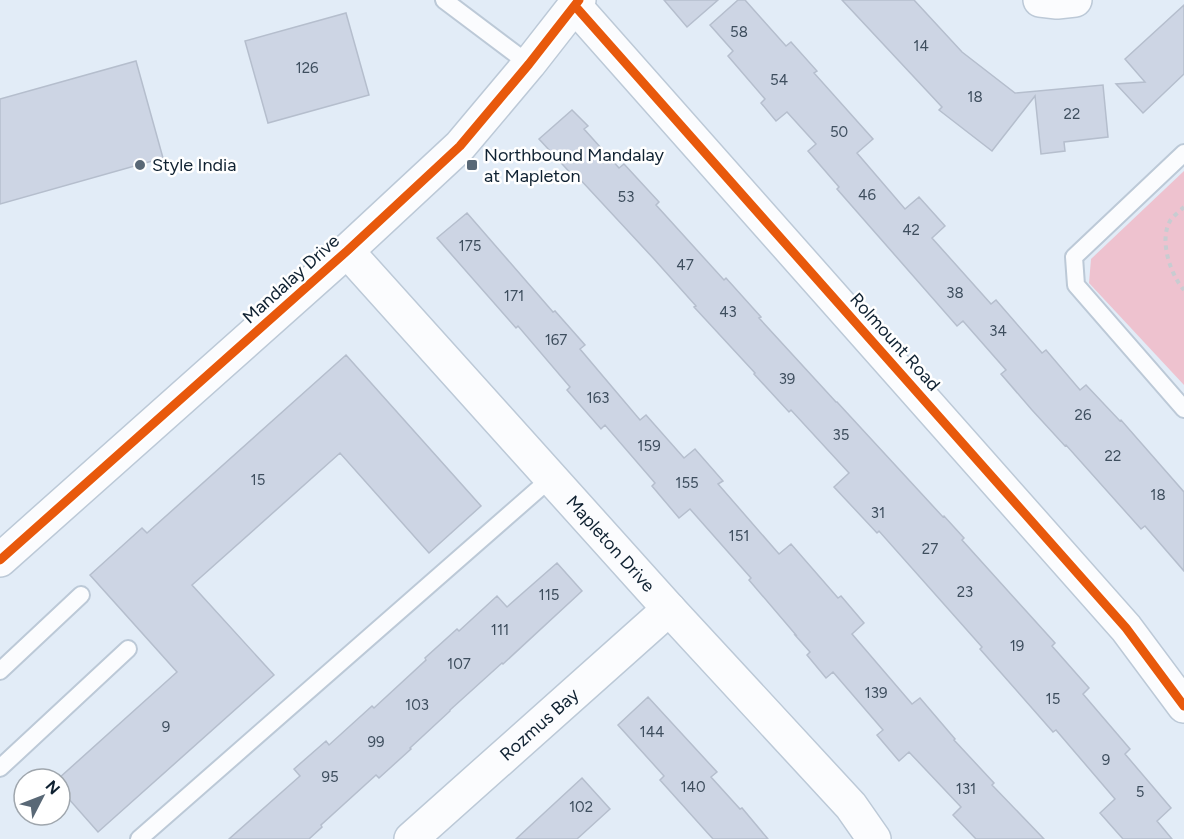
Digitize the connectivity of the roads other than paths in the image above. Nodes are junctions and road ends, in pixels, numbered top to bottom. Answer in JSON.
{"nodes":[{"id":1,"x":444,"y":0,"type":"edge"},
{"id":2,"x":1040,"y":0,"type":"edge"},
{"id":3,"x":1076,"y":0,"type":"edge"},
{"id":4,"x":577,"y":3,"type":"edge"},
{"id":5,"x":529,"y":64,"type":"junction"},
{"id":6,"x":1184,"y":153,"type":"edge"},
{"id":7,"x":347,"y":251,"type":"junction"},
{"id":8,"x":1184,"y":409,"type":"edge"},
{"id":9,"x":551,"y":478,"type":"junction"},
{"id":10,"x":0,"y":560,"type":"edge"},
{"id":11,"x":81,"y":595,"type":"dead end"},
{"id":12,"x":669,"y":609,"type":"junction"},
{"id":13,"x":128,"y":649,"type":"dead end"},
{"id":14,"x":0,"y":671,"type":"edge"},
{"id":15,"x":1184,"y":706,"type":"edge"},
{"id":16,"x":0,"y":768,"type":"edge"},
{"id":17,"x":139,"y":839,"type":"edge"},
{"id":18,"x":411,"y":839,"type":"edge"},
{"id":19,"x":874,"y":839,"type":"edge"}],
"edges":[{"from":1,"to":5,"type":"lane"},
{"from":2,"to":3,"type":"street"},
{"from":4,"to":5,"type":"street","name":"Mandalay Drive"},
{"from":4,"to":15,"type":"street","name":"Rolmount Road"},
{"from":5,"to":7,"type":"street","name":"Mandalay Drive"},
{"from":6,"to":8,"type":"lane"},
{"from":7,"to":9,"type":"street","name":"Mapleton Drive"},
{"from":7,"to":10,"type":"street","name":"Mandalay Drive"},
{"from":9,"to":12,"type":"street","name":"Mapleton Drive"},
{"from":9,"to":17,"type":"lane"},
{"from":11,"to":14,"type":"lane"},
{"from":12,"to":18,"type":"street","name":"Rozmus Bay"},
{"from":12,"to":19,"type":"street","name":"Mapleton Drive"},
{"from":13,"to":16,"type":"lane"}]}
